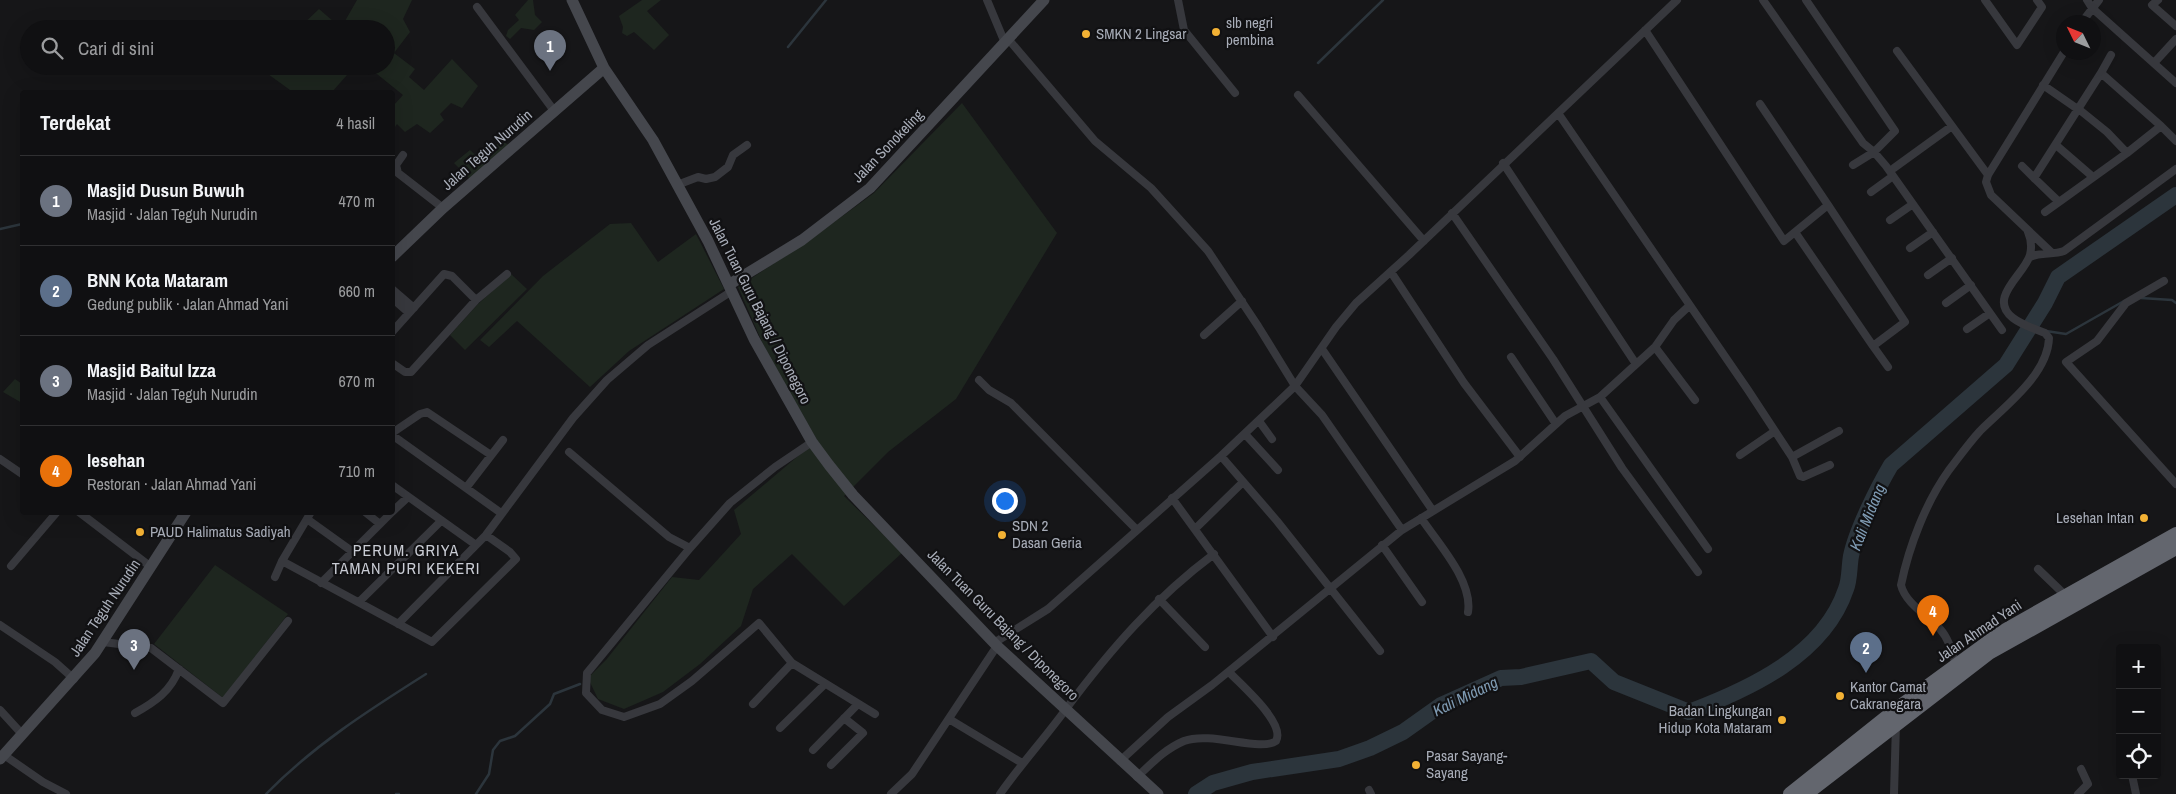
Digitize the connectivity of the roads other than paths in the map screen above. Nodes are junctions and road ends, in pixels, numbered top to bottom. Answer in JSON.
{"nodes":[{"id":1,"x":572,"y":0,"type":"edge"},
{"id":2,"x":987,"y":0,"type":"edge"},
{"id":3,"x":1044,"y":0,"type":"edge"},
{"id":4,"x":1178,"y":0,"type":"edge"},
{"id":5,"x":1677,"y":0,"type":"edge"},
{"id":6,"x":1763,"y":0,"type":"edge"},
{"id":7,"x":1806,"y":0,"type":"edge"},
{"id":8,"x":1984,"y":0,"type":"edge"},
{"id":9,"x":2037,"y":0,"type":"edge"},
{"id":10,"x":2087,"y":0,"type":"edge"},
{"id":11,"x":2099,"y":0,"type":"edge"},
{"id":12,"x":2153,"y":2,"type":"edge"},
{"id":13,"x":477,"y":7,"type":"dead end"},
{"id":14,"x":2092,"y":8,"type":"junction"},
{"id":15,"x":2087,"y":15,"type":"edge"},
{"id":16,"x":2176,"y":26,"type":"edge"},
{"id":17,"x":1645,"y":30,"type":"junction"},
{"id":18,"x":2176,"y":39,"type":"edge"},
{"id":19,"x":1007,"y":42,"type":"junction"},
{"id":20,"x":1896,"y":51,"type":"dead end"},
{"id":21,"x":2111,"y":55,"type":"dead end"},
{"id":22,"x":2059,"y":60,"type":"edge"},
{"id":23,"x":2154,"y":64,"type":"junction"},
{"id":24,"x":604,"y":68,"type":"junction"},
{"id":25,"x":2100,"y":73,"type":"junction"},
{"id":26,"x":2176,"y":83,"type":"edge"},
{"id":27,"x":2043,"y":85,"type":"junction"},
{"id":28,"x":1235,"y":93,"type":"dead end"},
{"id":29,"x":1298,"y":95,"type":"dead end"},
{"id":30,"x":1760,"y":104,"type":"dead end"},
{"id":31,"x":2079,"y":110,"type":"junction"},
{"id":32,"x":555,"y":112,"type":"junction"},
{"id":33,"x":1558,"y":113,"type":"junction"},
{"id":34,"x":1952,"y":126,"type":"junction"},
{"id":35,"x":2161,"y":126,"type":"junction"},
{"id":36,"x":2176,"y":140,"type":"edge"},
{"id":37,"x":2056,"y":145,"type":"junction"},
{"id":38,"x":747,"y":146,"type":"dead end"},
{"id":39,"x":1874,"y":152,"type":"junction"},
{"id":40,"x":2127,"y":153,"type":"junction"},
{"id":41,"x":403,"y":155,"type":"dead end"},
{"id":42,"x":1503,"y":163,"type":"junction"},
{"id":43,"x":1852,"y":165,"type":"dead end"},
{"id":44,"x":2022,"y":166,"type":"dead end"},
{"id":45,"x":2176,"y":169,"type":"edge"},
{"id":46,"x":1894,"y":172,"type":"junction"},
{"id":47,"x":1988,"y":176,"type":"junction"},
{"id":48,"x":2034,"y":178,"type":"junction"},
{"id":49,"x":2093,"y":178,"type":"junction"},
{"id":50,"x":677,"y":186,"type":"junction"},
{"id":51,"x":1871,"y":192,"type":"dead end"},
{"id":52,"x":2059,"y":202,"type":"junction"},
{"id":53,"x":1913,"y":204,"type":"junction"},
{"id":54,"x":1828,"y":205,"type":"junction"},
{"id":55,"x":443,"y":208,"type":"junction"},
{"id":56,"x":2045,"y":212,"type":"dead end"},
{"id":57,"x":1452,"y":214,"type":"junction"},
{"id":58,"x":1890,"y":220,"type":"dead end"},
{"id":59,"x":1795,"y":232,"type":"junction"},
{"id":60,"x":1933,"y":232,"type":"junction"},
{"id":61,"x":2028,"y":232,"type":"junction"},
{"id":62,"x":1424,"y":241,"type":"junction"},
{"id":63,"x":1910,"y":248,"type":"dead end"},
{"id":64,"x":2052,"y":253,"type":"junction"},
{"id":65,"x":395,"y":254,"type":"edge"},
{"id":66,"x":2030,"y":256,"type":"junction"},
{"id":67,"x":1952,"y":258,"type":"junction"},
{"id":68,"x":1391,"y":272,"type":"junction"},
{"id":69,"x":507,"y":274,"type":"dead end"},
{"id":70,"x":1928,"y":276,"type":"dead end"},
{"id":71,"x":2164,"y":281,"type":"dead end"},
{"id":72,"x":1971,"y":285,"type":"junction"},
{"id":73,"x":731,"y":287,"type":"junction"},
{"id":74,"x":395,"y":292,"type":"edge"},
{"id":75,"x":395,"y":300,"type":"edge"},
{"id":76,"x":476,"y":300,"type":"junction"},
{"id":77,"x":1242,"y":301,"type":"junction"},
{"id":78,"x":1946,"y":303,"type":"dead end"},
{"id":79,"x":1689,"y":306,"type":"junction"},
{"id":80,"x":411,"y":311,"type":"junction"},
{"id":81,"x":1990,"y":313,"type":"junction"},
{"id":82,"x":395,"y":329,"type":"edge"},
{"id":83,"x":1967,"y":329,"type":"dead end"},
{"id":84,"x":2002,"y":330,"type":"dead end"},
{"id":85,"x":1204,"y":335,"type":"dead end"},
{"id":86,"x":1873,"y":346,"type":"junction"},
{"id":87,"x":1655,"y":347,"type":"junction"},
{"id":88,"x":1322,"y":349,"type":"junction"},
{"id":89,"x":1511,"y":357,"type":"dead end"},
{"id":90,"x":1636,"y":364,"type":"junction"},
{"id":91,"x":395,"y":365,"type":"edge"},
{"id":92,"x":1888,"y":368,"type":"dead end"},
{"id":93,"x":979,"y":380,"type":"dead end"},
{"id":94,"x":1295,"y":386,"type":"junction"},
{"id":95,"x":1600,"y":397,"type":"junction"},
{"id":96,"x":1695,"y":400,"type":"dead end"},
{"id":97,"x":1583,"y":405,"type":"junction"},
{"id":98,"x":1258,"y":421,"type":"junction"},
{"id":99,"x":1556,"y":424,"type":"junction"},
{"id":100,"x":1775,"y":431,"type":"junction"},
{"id":101,"x":1839,"y":431,"type":"dead end"},
{"id":102,"x":395,"y":432,"type":"edge"},
{"id":103,"x":1245,"y":434,"type":"junction"},
{"id":104,"x":395,"y":436,"type":"edge"},
{"id":105,"x":1272,"y":439,"type":"dead end"},
{"id":106,"x":503,"y":440,"type":"dead end"},
{"id":107,"x":812,"y":442,"type":"junction"},
{"id":108,"x":569,"y":452,"type":"dead end"},
{"id":109,"x":491,"y":455,"type":"junction"},
{"id":110,"x":1740,"y":455,"type":"dead end"},
{"id":111,"x":1222,"y":456,"type":"junction"},
{"id":112,"x":1792,"y":457,"type":"junction"},
{"id":113,"x":1520,"y":458,"type":"junction"},
{"id":114,"x":0,"y":459,"type":"edge"},
{"id":115,"x":1830,"y":465,"type":"dead end"},
{"id":116,"x":1278,"y":470,"type":"dead end"},
{"id":117,"x":20,"y":473,"type":"edge"},
{"id":118,"x":1244,"y":482,"type":"junction"},
{"id":119,"x":2176,"y":484,"type":"edge"},
{"id":120,"x":395,"y":487,"type":"edge"},
{"id":121,"x":466,"y":488,"type":"junction"},
{"id":122,"x":408,"y":496,"type":"junction"},
{"id":123,"x":1172,"y":498,"type":"junction"},
{"id":124,"x":395,"y":509,"type":"edge"},
{"id":125,"x":1433,"y":511,"type":"junction"},
{"id":126,"x":501,"y":513,"type":"junction"},
{"id":127,"x":54,"y":515,"type":"edge"},
{"id":128,"x":83,"y":515,"type":"edge"},
{"id":129,"x":184,"y":515,"type":"edge"},
{"id":130,"x":369,"y":515,"type":"edge"},
{"id":131,"x":389,"y":515,"type":"edge"},
{"id":132,"x":309,"y":516,"type":"edge"},
{"id":133,"x":1421,"y":518,"type":"junction"},
{"id":134,"x":441,"y":521,"type":"junction"},
{"id":135,"x":380,"y":524,"type":"junction"},
{"id":136,"x":1195,"y":529,"type":"junction"},
{"id":137,"x":1137,"y":530,"type":"junction"},
{"id":138,"x":1402,"y":530,"type":"junction"},
{"id":139,"x":2176,"y":534,"type":"edge"},
{"id":140,"x":486,"y":535,"type":"junction"},
{"id":141,"x":476,"y":545,"type":"junction"},
{"id":142,"x":1382,"y":545,"type":"junction"},
{"id":143,"x":690,"y":548,"type":"junction"},
{"id":144,"x":2176,"y":548,"type":"edge"},
{"id":145,"x":1708,"y":549,"type":"dead end"},
{"id":146,"x":2160,"y":549,"type":"junction"},
{"id":147,"x":353,"y":552,"type":"junction"},
{"id":148,"x":1214,"y":554,"type":"junction"},
{"id":149,"x":282,"y":561,"type":"junction"},
{"id":150,"x":11,"y":566,"type":"dead end"},
{"id":151,"x":151,"y":567,"type":"junction"},
{"id":152,"x":2038,"y":569,"type":"dead end"},
{"id":153,"x":1698,"y":572,"type":"dead end"},
{"id":154,"x":275,"y":577,"type":"dead end"},
{"id":155,"x":321,"y":583,"type":"junction"},
{"id":156,"x":1330,"y":588,"type":"junction"},
{"id":157,"x":2065,"y":595,"type":"junction"},
{"id":158,"x":1159,"y":599,"type":"junction"},
{"id":159,"x":359,"y":602,"type":"junction"},
{"id":160,"x":1422,"y":602,"type":"dead end"},
{"id":161,"x":1468,"y":612,"type":"dead end"},
{"id":162,"x":288,"y":621,"type":"dead end"},
{"id":163,"x":398,"y":624,"type":"junction"},
{"id":164,"x":0,"y":625,"type":"edge"},
{"id":165,"x":1273,"y":636,"type":"junction"},
{"id":166,"x":103,"y":642,"type":"junction"},
{"id":167,"x":996,"y":644,"type":"junction"},
{"id":168,"x":1205,"y":646,"type":"dead end"},
{"id":169,"x":1380,"y":651,"type":"dead end"},
{"id":170,"x":792,"y":663,"type":"junction"},
{"id":171,"x":1956,"y":665,"type":"junction"},
{"id":172,"x":179,"y":669,"type":"junction"},
{"id":173,"x":1229,"y":672,"type":"junction"},
{"id":174,"x":74,"y":679,"type":"junction"},
{"id":175,"x":825,"y":684,"type":"junction"},
{"id":176,"x":1916,"y":703,"type":"junction"},
{"id":177,"x":753,"y":704,"type":"dead end"},
{"id":178,"x":858,"y":704,"type":"junction"},
{"id":179,"x":0,"y":710,"type":"edge"},
{"id":180,"x":1066,"y":710,"type":"junction"},
{"id":181,"x":135,"y":713,"type":"dead end"},
{"id":182,"x":875,"y":714,"type":"dead end"},
{"id":183,"x":844,"y":718,"type":"junction"},
{"id":184,"x":949,"y":719,"type":"junction"},
{"id":185,"x":1896,"y":724,"type":"junction"},
{"id":186,"x":780,"y":728,"type":"dead end"},
{"id":187,"x":21,"y":733,"type":"junction"},
{"id":188,"x":813,"y":750,"type":"dead end"},
{"id":189,"x":3,"y":752,"type":"edge"},
{"id":190,"x":1120,"y":761,"type":"junction"},
{"id":191,"x":1022,"y":763,"type":"junction"},
{"id":192,"x":831,"y":765,"type":"dead end"},
{"id":193,"x":2081,"y":769,"type":"dead end"},
{"id":194,"x":1137,"y":777,"type":"junction"},
{"id":195,"x":2133,"y":779,"type":"edge"},
{"id":196,"x":66,"y":794,"type":"edge"},
{"id":197,"x":891,"y":794,"type":"edge"},
{"id":198,"x":1000,"y":794,"type":"edge"},
{"id":199,"x":1157,"y":794,"type":"edge"},
{"id":200,"x":1790,"y":794,"type":"edge"},
{"id":201,"x":1806,"y":794,"type":"edge"},
{"id":202,"x":1894,"y":794,"type":"edge"},
{"id":203,"x":2078,"y":794,"type":"edge"},
{"id":204,"x":2136,"y":794,"type":"edge"}],
"edges":[{"from":1,"to":24,"type":"street","name":"Jalan Tuan Guru Bajang / Diponegoro"},
{"from":2,"to":19,"type":"street"},
{"from":3,"to":19,"type":"street","name":"Jalan Sonokeling"},
{"from":4,"to":28,"type":"street"},
{"from":5,"to":17,"type":"street"},
{"from":6,"to":39,"type":"street"},
{"from":7,"to":39,"type":"street"},
{"from":8,"to":9,"type":"street"},
{"from":10,"to":14,"type":"street"},
{"from":11,"to":14,"type":"street"},
{"from":12,"to":16,"type":"street"},
{"from":13,"to":32,"type":"street"},
{"from":14,"to":15,"type":"street"},
{"from":14,"to":23,"type":"street"},
{"from":17,"to":33,"type":"street"},
{"from":17,"to":59,"type":"street"},
{"from":18,"to":23,"type":"street"},
{"from":19,"to":73,"type":"street","name":"Jalan Sonokeling"},
{"from":19,"to":77,"type":"street"},
{"from":20,"to":34,"type":"street"},
{"from":21,"to":25,"type":"street"},
{"from":22,"to":27,"type":"street"},
{"from":23,"to":26,"type":"street"},
{"from":24,"to":32,"type":"street","name":"Jalan Teguh Nurudin"},
{"from":24,"to":50,"type":"street","name":"Jalan Tuan Guru Bajang / Diponegoro"},
{"from":25,"to":31,"type":"street"},
{"from":25,"to":35,"type":"street"},
{"from":27,"to":31,"type":"street"},
{"from":27,"to":47,"type":"street"},
{"from":29,"to":62,"type":"street"},
{"from":30,"to":54,"type":"street"},
{"from":31,"to":37,"type":"street"},
{"from":31,"to":40,"type":"street"},
{"from":32,"to":55,"type":"street","name":"Jalan Teguh Nurudin"},
{"from":33,"to":42,"type":"street"},
{"from":33,"to":79,"type":"street"},
{"from":34,"to":46,"type":"street"},
{"from":34,"to":47,"type":"street"},
{"from":35,"to":36,"type":"street"},
{"from":35,"to":40,"type":"street"},
{"from":37,"to":48,"type":"street"},
{"from":37,"to":49,"type":"street"},
{"from":38,"to":50,"type":"street"},
{"from":39,"to":43,"type":"street"},
{"from":39,"to":46,"type":"street"},
{"from":40,"to":49,"type":"street"},
{"from":41,"to":55,"type":"street"},
{"from":42,"to":57,"type":"street"},
{"from":42,"to":90,"type":"street"},
{"from":44,"to":48,"type":"street"},
{"from":45,"to":64,"type":"street"},
{"from":46,"to":51,"type":"street"},
{"from":46,"to":53,"type":"street"},
{"from":47,"to":61,"type":"street"},
{"from":48,"to":52,"type":"street"},
{"from":49,"to":52,"type":"street"},
{"from":50,"to":73,"type":"street","name":"Jalan Tuan Guru Bajang / Diponegoro"},
{"from":52,"to":56,"type":"street"},
{"from":53,"to":58,"type":"street"},
{"from":53,"to":60,"type":"street"},
{"from":54,"to":59,"type":"street"},
{"from":54,"to":86,"type":"street"},
{"from":55,"to":65,"type":"street","name":"Jalan Teguh Nurudin"},
{"from":57,"to":62,"type":"street"},
{"from":57,"to":97,"type":"street"},
{"from":59,"to":86,"type":"street"},
{"from":60,"to":63,"type":"street"},
{"from":60,"to":67,"type":"street"},
{"from":61,"to":64,"type":"street"},
{"from":61,"to":66,"type":"street"},
{"from":62,"to":68,"type":"street"},
{"from":64,"to":66,"type":"street"},
{"from":66,"to":171,"type":"street"},
{"from":67,"to":70,"type":"street"},
{"from":67,"to":72,"type":"street"},
{"from":68,"to":88,"type":"street"},
{"from":68,"to":113,"type":"street"},
{"from":69,"to":76,"type":"street"},
{"from":71,"to":119,"type":"street"},
{"from":72,"to":78,"type":"street"},
{"from":72,"to":81,"type":"street"},
{"from":73,"to":107,"type":"street","name":"Jalan Tuan Guru Bajang / Diponegoro"},
{"from":73,"to":126,"type":"street"},
{"from":74,"to":80,"type":"street"},
{"from":75,"to":80,"type":"street"},
{"from":76,"to":80,"type":"street"},
{"from":76,"to":91,"type":"street"},
{"from":77,"to":85,"type":"street"},
{"from":77,"to":94,"type":"street"},
{"from":79,"to":87,"type":"street"},
{"from":79,"to":100,"type":"street"},
{"from":80,"to":82,"type":"street"},
{"from":81,"to":83,"type":"street"},
{"from":81,"to":84,"type":"street"},
{"from":86,"to":92,"type":"street"},
{"from":87,"to":90,"type":"street"},
{"from":87,"to":96,"type":"street"},
{"from":88,"to":94,"type":"street"},
{"from":88,"to":125,"type":"street"},
{"from":89,"to":99,"type":"street"},
{"from":90,"to":95,"type":"street"},
{"from":93,"to":137,"type":"street"},
{"from":94,"to":98,"type":"street"},
{"from":94,"to":138,"type":"street"},
{"from":95,"to":97,"type":"street"},
{"from":95,"to":145,"type":"street"},
{"from":97,"to":99,"type":"street"},
{"from":97,"to":153,"type":"street"},
{"from":98,"to":103,"type":"street"},
{"from":98,"to":105,"type":"street"},
{"from":99,"to":113,"type":"street"},
{"from":100,"to":110,"type":"street"},
{"from":100,"to":112,"type":"street"},
{"from":101,"to":112,"type":"street"},
{"from":102,"to":109,"type":"street"},
{"from":103,"to":111,"type":"street"},
{"from":103,"to":116,"type":"street"},
{"from":104,"to":121,"type":"street"},
{"from":106,"to":109,"type":"street"},
{"from":107,"to":143,"type":"street"},
{"from":107,"to":167,"type":"street","name":"Jalan Tuan Guru Bajang / Diponegoro"},
{"from":108,"to":143,"type":"street"},
{"from":109,"to":121,"type":"street"},
{"from":111,"to":118,"type":"street"},
{"from":111,"to":123,"type":"street"},
{"from":112,"to":115,"type":"street"},
{"from":113,"to":125,"type":"street"},
{"from":114,"to":117,"type":"street"},
{"from":118,"to":136,"type":"street"},
{"from":118,"to":156,"type":"street"},
{"from":120,"to":122,"type":"street"},
{"from":121,"to":126,"type":"street"},
{"from":122,"to":124,"type":"street"},
{"from":122,"to":134,"type":"street"},
{"from":123,"to":136,"type":"street"},
{"from":123,"to":137,"type":"street"},
{"from":125,"to":133,"type":"street"},
{"from":126,"to":140,"type":"street"},
{"from":127,"to":150,"type":"street"},
{"from":128,"to":151,"type":"street"},
{"from":129,"to":151,"type":"street","name":"Jalan Teguh Nurudin"},
{"from":130,"to":135,"type":"street"},
{"from":131,"to":135,"type":"street"},
{"from":132,"to":147,"type":"street"},
{"from":132,"to":149,"type":"street"},
{"from":133,"to":138,"type":"street"},
{"from":133,"to":161,"type":"street"},
{"from":134,"to":141,"type":"street"},
{"from":134,"to":159,"type":"street"},
{"from":135,"to":147,"type":"street"},
{"from":136,"to":148,"type":"street"},
{"from":137,"to":167,"type":"street"},
{"from":138,"to":142,"type":"street"},
{"from":139,"to":146,"type":"highway","name":"Jalan Ahmad Yani"},
{"from":140,"to":141,"type":"street"},
{"from":140,"to":163,"type":"street"},
{"from":141,"to":163,"type":"street"},
{"from":142,"to":156,"type":"street"},
{"from":142,"to":160,"type":"street"},
{"from":143,"to":170,"type":"street"},
{"from":144,"to":146,"type":"highway"},
{"from":146,"to":157,"type":"highway","name":"Jalan Ahmad Yani"},
{"from":146,"to":176,"type":"highway"},
{"from":147,"to":155,"type":"street"},
{"from":148,"to":158,"type":"street"},
{"from":148,"to":165,"type":"street"},
{"from":149,"to":154,"type":"street"},
{"from":149,"to":155,"type":"street"},
{"from":151,"to":166,"type":"street","name":"Jalan Teguh Nurudin"},
{"from":152,"to":157,"type":"street"},
{"from":155,"to":159,"type":"street"},
{"from":156,"to":165,"type":"street"},
{"from":156,"to":169,"type":"street"},
{"from":157,"to":171,"type":"highway","name":"Jalan Ahmad Yani"},
{"from":158,"to":168,"type":"street"},
{"from":158,"to":180,"type":"street"},
{"from":159,"to":163,"type":"street"},
{"from":162,"to":172,"type":"street"},
{"from":164,"to":174,"type":"street"},
{"from":165,"to":173,"type":"street"},
{"from":166,"to":172,"type":"street"},
{"from":166,"to":174,"type":"street","name":"Jalan Teguh Nurudin"},
{"from":167,"to":180,"type":"street","name":"Jalan Tuan Guru Bajang / Diponegoro"},
{"from":167,"to":184,"type":"street"},
{"from":170,"to":175,"type":"street"},
{"from":170,"to":177,"type":"street"},
{"from":171,"to":176,"type":"highway","name":"Jalan Ahmad Yani"},
{"from":172,"to":181,"type":"street"},
{"from":173,"to":190,"type":"street"},
{"from":173,"to":194,"type":"street"},
{"from":174,"to":187,"type":"street","name":"Jalan Teguh Nurudin"},
{"from":175,"to":178,"type":"street"},
{"from":175,"to":186,"type":"street"},
{"from":176,"to":185,"type":"highway"},
{"from":176,"to":200,"type":"highway","name":"Jalan Ahmad Yani"},
{"from":178,"to":182,"type":"street"},
{"from":178,"to":183,"type":"street"},
{"from":179,"to":187,"type":"street"},
{"from":180,"to":190,"type":"street","name":"Jalan Tuan Guru Bajang / Diponegoro"},
{"from":180,"to":191,"type":"street"},
{"from":183,"to":188,"type":"street"},
{"from":183,"to":192,"type":"street"},
{"from":184,"to":191,"type":"street"},
{"from":184,"to":197,"type":"street"},
{"from":185,"to":201,"type":"highway"},
{"from":185,"to":202,"type":"street"},
{"from":187,"to":189,"type":"street","name":"Jalan Teguh Nurudin"},
{"from":189,"to":196,"type":"street"},
{"from":190,"to":194,"type":"street","name":"Jalan Tuan Guru Bajang / Diponegoro"},
{"from":191,"to":198,"type":"street"},
{"from":193,"to":203,"type":"street"},
{"from":194,"to":199,"type":"street","name":"Jalan Tuan Guru Bajang / Diponegoro"},
{"from":195,"to":204,"type":"street"}]}
